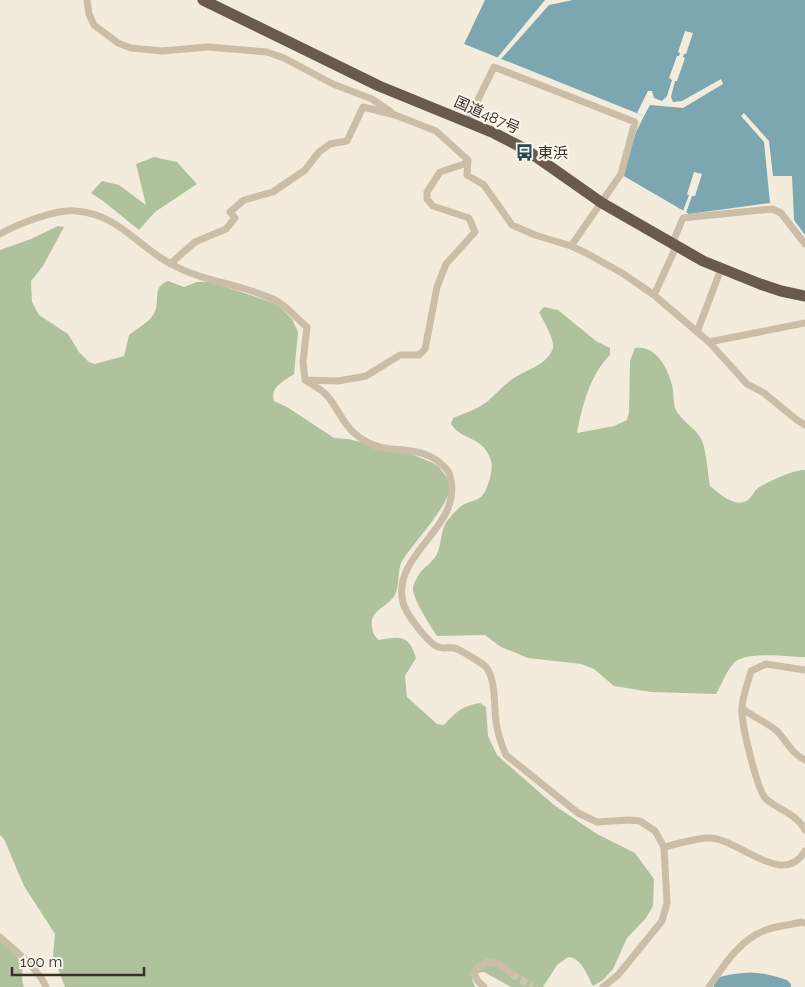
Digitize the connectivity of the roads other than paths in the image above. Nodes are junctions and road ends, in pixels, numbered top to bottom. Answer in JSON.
{"nodes":[{"id":1,"x":86,"y":0,"type":"edge"},
{"id":2,"x":203,"y":0,"type":"edge"},
{"id":3,"x":395,"y":115,"type":"junction"},
{"id":4,"x":468,"y":122,"type":"junction"},
{"id":5,"x":468,"y":160,"type":"junction"},
{"id":6,"x":602,"y":203,"type":"junction"},
{"id":7,"x":0,"y":234,"type":"edge"},
{"id":8,"x":805,"y":244,"type":"edge"},
{"id":9,"x":571,"y":246,"type":"junction"},
{"id":10,"x":674,"y":246,"type":"junction"},
{"id":11,"x":170,"y":264,"type":"junction"},
{"id":12,"x":721,"y":269,"type":"junction"},
{"id":13,"x":654,"y":295,"type":"junction"},
{"id":14,"x":805,"y":296,"type":"edge"},
{"id":15,"x":805,"y":323,"type":"edge"},
{"id":16,"x":697,"y":332,"type":"junction"},
{"id":17,"x":709,"y":342,"type":"junction"},
{"id":18,"x":305,"y":380,"type":"junction"},
{"id":19,"x":805,"y":424,"type":"edge"},
{"id":20,"x":805,"y":670,"type":"edge"},
{"id":21,"x":742,"y":708,"type":"junction"},
{"id":22,"x":805,"y":760,"type":"edge"},
{"id":23,"x":805,"y":830,"type":"edge"},
{"id":24,"x":664,"y":846,"type":"junction"},
{"id":25,"x":805,"y":851,"type":"edge"},
{"id":26,"x":805,"y":922,"type":"edge"},
{"id":27,"x":0,"y":937,"type":"edge"},
{"id":28,"x":512,"y":974,"type":"tunnel mouth"},
{"id":29,"x":46,"y":987,"type":"edge"},
{"id":30,"x":484,"y":987,"type":"edge"},
{"id":31,"x":603,"y":987,"type":"edge"},
{"id":32,"x":709,"y":987,"type":"edge"}],
"edges":[{"from":1,"to":3,"type":"street"},
{"from":2,"to":4,"type":"highway","name":"国道487号"},
{"from":3,"to":5,"type":"street"},
{"from":3,"to":11,"type":"street"},
{"from":4,"to":6,"type":"highway","name":"国道487号"},
{"from":4,"to":6,"type":"street"},
{"from":5,"to":9,"type":"street"},
{"from":5,"to":18,"type":"street"},
{"from":6,"to":9,"type":"street"},
{"from":6,"to":10,"type":"highway","name":"国道487号"},
{"from":7,"to":11,"type":"street"},
{"from":8,"to":10,"type":"street"},
{"from":9,"to":13,"type":"street"},
{"from":10,"to":12,"type":"highway","name":"国道487号"},
{"from":10,"to":13,"type":"street"},
{"from":11,"to":18,"type":"street"},
{"from":12,"to":14,"type":"highway","name":"国道487号"},
{"from":12,"to":16,"type":"street"},
{"from":13,"to":16,"type":"street"},
{"from":15,"to":17,"type":"street"},
{"from":16,"to":17,"type":"street"},
{"from":17,"to":19,"type":"street"},
{"from":18,"to":24,"type":"street"},
{"from":20,"to":21,"type":"street"},
{"from":21,"to":22,"type":"street"},
{"from":21,"to":23,"type":"street"},
{"from":24,"to":25,"type":"street"},
{"from":24,"to":31,"type":"street"},
{"from":26,"to":32,"type":"street"},
{"from":27,"to":29,"type":"street"},
{"from":28,"to":30,"type":"street"}]}
